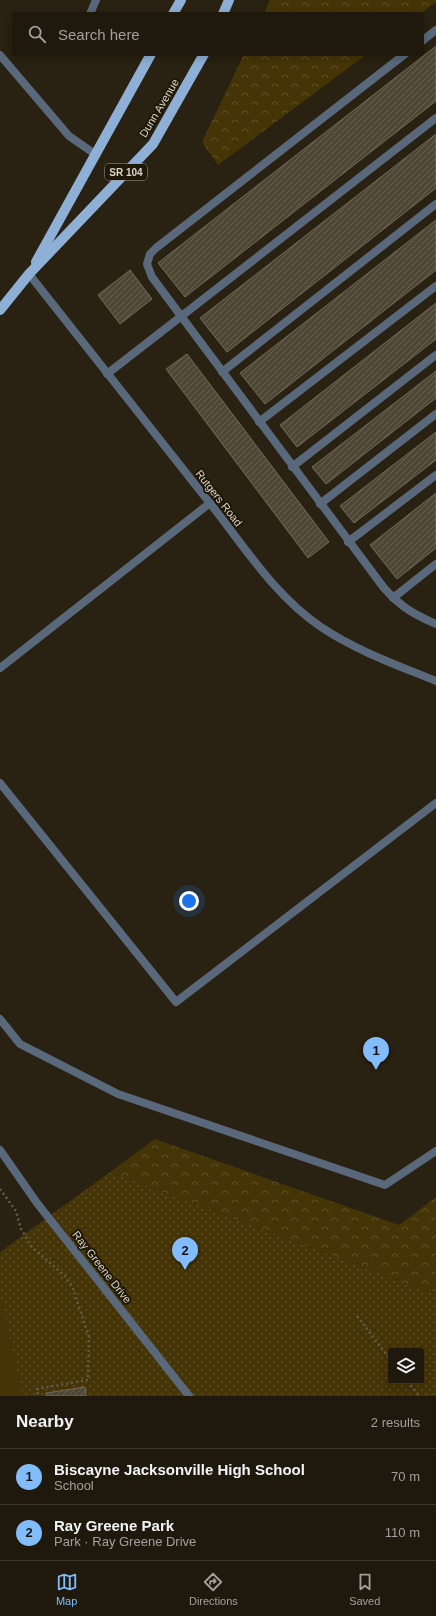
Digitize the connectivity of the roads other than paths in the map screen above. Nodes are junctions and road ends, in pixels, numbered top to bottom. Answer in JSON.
{"nodes":[{"id":1,"x":96,"y":0,"type":"edge"},
{"id":2,"x":181,"y":0,"type":"edge"},
{"id":3,"x":229,"y":0,"type":"edge"},
{"id":4,"x":91,"y":12,"type":"edge"},
{"id":5,"x":175,"y":12,"type":"edge"},
{"id":6,"x":224,"y":12,"type":"edge"},
{"id":7,"x":436,"y":30,"type":"edge"},
{"id":8,"x":424,"y":39,"type":"edge"},
{"id":9,"x":0,"y":55,"type":"edge"},
{"id":10,"x":150,"y":56,"type":"edge"},
{"id":11,"x":203,"y":56,"type":"edge"},
{"id":12,"x":402,"y":56,"type":"edge"},
{"id":13,"x":436,"y":118,"type":"edge"},
{"id":14,"x":95,"y":154,"type":"junction"},
{"id":15,"x":436,"y":204,"type":"edge"},
{"id":16,"x":29,"y":274,"type":"junction"},
{"id":17,"x":436,"y":286,"type":"edge"},
{"id":18,"x":0,"y":310,"type":"edge"},
{"id":19,"x":181,"y":316,"type":"junction"},
{"id":20,"x":436,"y":355,"type":"edge"},
{"id":21,"x":222,"y":372,"type":"junction"},
{"id":22,"x":106,"y":374,"type":"junction"},
{"id":23,"x":436,"y":414,"type":"edge"},
{"id":24,"x":259,"y":422,"type":"junction"},
{"id":25,"x":292,"y":467,"type":"junction"},
{"id":26,"x":436,"y":475,"type":"edge"},
{"id":27,"x":210,"y":503,"type":"junction"},
{"id":28,"x":320,"y":504,"type":"junction"},
{"id":29,"x":348,"y":542,"type":"junction"},
{"id":30,"x":436,"y":564,"type":"edge"},
{"id":31,"x":393,"y":598,"type":"junction"},
{"id":32,"x":436,"y":624,"type":"edge"},
{"id":33,"x":0,"y":668,"type":"edge"},
{"id":34,"x":436,"y":681,"type":"edge"},
{"id":35,"x":0,"y":784,"type":"edge"},
{"id":36,"x":436,"y":803,"type":"edge"},
{"id":37,"x":0,"y":1019,"type":"edge"},
{"id":38,"x":0,"y":1150,"type":"edge"},
{"id":39,"x":436,"y":1151,"type":"edge"},
{"id":40,"x":189,"y":1396,"type":"edge"}],
"edges":[{"from":1,"to":4,"type":"street"},
{"from":2,"to":5,"type":"main road"},
{"from":3,"to":6,"type":"main road"},
{"from":7,"to":8,"type":"street"},
{"from":9,"to":14,"type":"street"},
{"from":10,"to":14,"type":"main road","name":"Dunn Avenue","number":"SR 104"},
{"from":11,"to":16,"type":"main road","name":"Dunn Avenue","number":"SR 104"},
{"from":12,"to":19,"type":"street"},
{"from":13,"to":19,"type":"street"},
{"from":14,"to":16,"type":"main road","name":"Dunn Avenue","number":"SR 104"},
{"from":15,"to":21,"type":"street"},
{"from":16,"to":18,"type":"main road","name":"Dunn Avenue","number":"SR 104"},
{"from":16,"to":22,"type":"street","name":"Rutgers Road"},
{"from":17,"to":24,"type":"street"},
{"from":19,"to":21,"type":"street"},
{"from":19,"to":22,"type":"street"},
{"from":20,"to":25,"type":"street"},
{"from":21,"to":24,"type":"street"},
{"from":22,"to":27,"type":"street","name":"Rutgers Road"},
{"from":23,"to":28,"type":"street"},
{"from":24,"to":25,"type":"street"},
{"from":25,"to":28,"type":"street"},
{"from":26,"to":29,"type":"street"},
{"from":27,"to":33,"type":"street"},
{"from":27,"to":34,"type":"street","name":"Rutgers Road"},
{"from":28,"to":29,"type":"street"},
{"from":29,"to":31,"type":"street"},
{"from":30,"to":31,"type":"street"},
{"from":31,"to":32,"type":"street"},
{"from":35,"to":36,"type":"street"},
{"from":37,"to":39,"type":"street"},
{"from":38,"to":40,"type":"street","name":"Ray Greene Drive"}]}
